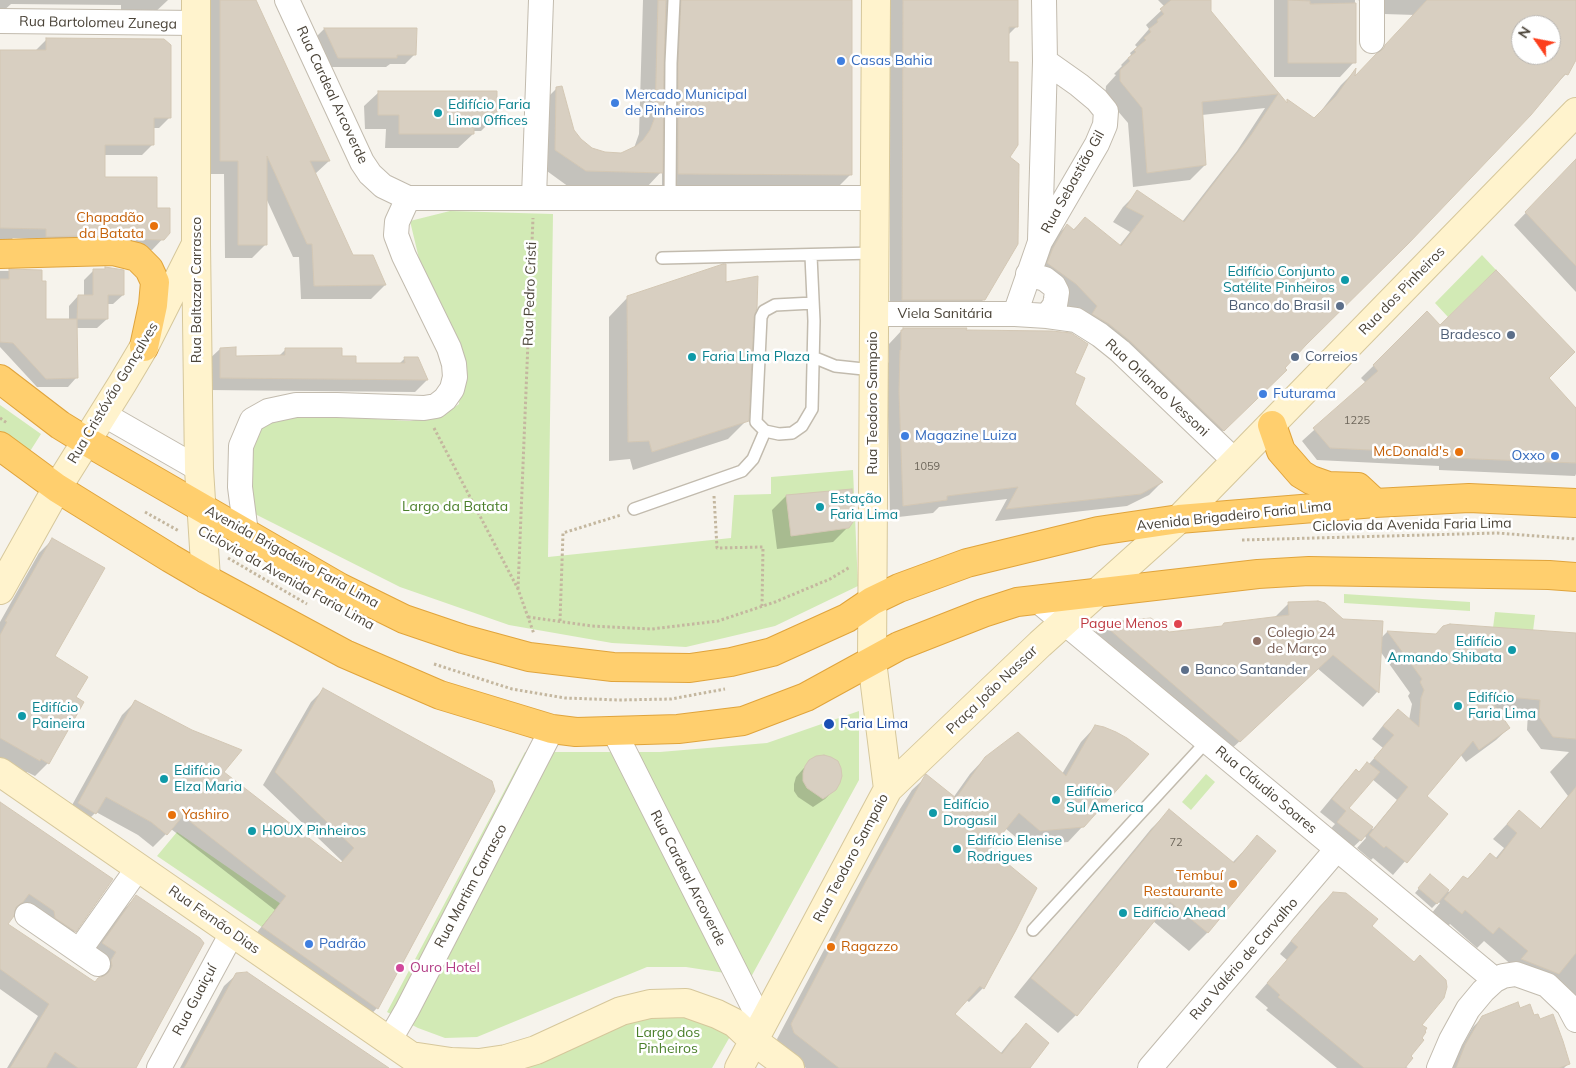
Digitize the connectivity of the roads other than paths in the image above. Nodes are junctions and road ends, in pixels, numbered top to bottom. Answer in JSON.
{"nodes":[{"id":1,"x":287,"y":0,"type":"edge"},
{"id":2,"x":541,"y":0,"type":"edge"},
{"id":3,"x":674,"y":0,"type":"edge"},
{"id":4,"x":876,"y":0,"type":"edge"},
{"id":5,"x":1044,"y":0,"type":"edge"},
{"id":6,"x":1372,"y":0,"type":"edge"},
{"id":7,"x":196,"y":12,"type":"edge"},
{"id":8,"x":0,"y":21,"type":"edge"},
{"id":9,"x":1372,"y":41,"type":"dead end"},
{"id":10,"x":1045,"y":61,"type":"junction"},
{"id":11,"x":1576,"y":112,"type":"edge"},
{"id":12,"x":534,"y":197,"type":"junction"},
{"id":13,"x":408,"y":198,"type":"junction"},
{"id":14,"x":670,"y":198,"type":"junction"},
{"id":15,"x":874,"y":198,"type":"junction"},
{"id":16,"x":1040,"y":242,"type":"junction"},
{"id":17,"x":196,"y":244,"type":"junction"},
{"id":18,"x":874,"y":253,"type":"junction"},
{"id":19,"x":0,"y":254,"type":"edge"},
{"id":20,"x":811,"y":256,"type":"junction"},
{"id":21,"x":662,"y":258,"type":"dead end"},
{"id":22,"x":1028,"y":274,"type":"junction"},
{"id":23,"x":812,"y":303,"type":"junction"},
{"id":24,"x":874,"y":314,"type":"junction"},
{"id":25,"x":1015,"y":314,"type":"junction"},
{"id":26,"x":1047,"y":316,"type":"junction"},
{"id":27,"x":144,"y":346,"type":"junction"},
{"id":28,"x":813,"y":357,"type":"junction"},
{"id":29,"x":874,"y":370,"type":"junction"},
{"id":30,"x":0,"y":379,"type":"edge"},
{"id":31,"x":103,"y":414,"type":"junction"},
{"id":32,"x":1272,"y":425,"type":"junction"},
{"id":33,"x":765,"y":431,"type":"junction"},
{"id":34,"x":7,"y":437,"type":"edge"},
{"id":35,"x":86,"y":441,"type":"junction"},
{"id":36,"x":1236,"y":462,"type":"junction"},
{"id":37,"x":199,"y":468,"type":"junction"},
{"id":38,"x":57,"y":488,"type":"junction"},
{"id":39,"x":1375,"y":503,"type":"junction"},
{"id":40,"x":1576,"y":503,"type":"edge"},
{"id":41,"x":202,"y":507,"type":"junction"},
{"id":42,"x":634,"y":509,"type":"road end"},
{"id":43,"x":1179,"y":519,"type":"junction"},
{"id":44,"x":246,"y":533,"type":"junction"},
{"id":45,"x":1576,"y":577,"type":"edge"},
{"id":46,"x":206,"y":579,"type":"junction"},
{"id":47,"x":0,"y":590,"type":"edge"},
{"id":48,"x":1098,"y":593,"type":"junction"},
{"id":49,"x":1037,"y":600,"type":"junction"},
{"id":50,"x":872,"y":601,"type":"junction"},
{"id":51,"x":1064,"y":623,"type":"junction"},
{"id":52,"x":872,"y":661,"type":"junction"},
{"id":53,"x":552,"y":729,"type":"junction"},
{"id":54,"x":614,"y":731,"type":"junction"},
{"id":55,"x":1207,"y":741,"type":"junction"},
{"id":56,"x":0,"y":772,"type":"edge"},
{"id":57,"x":888,"y":789,"type":"junction"},
{"id":58,"x":1337,"y":849,"type":"junction"},
{"id":59,"x":138,"y":868,"type":"junction"},
{"id":60,"x":27,"y":915,"type":"dead end"},
{"id":61,"x":1033,"y":930,"type":"dead end"},
{"id":62,"x":232,"y":933,"type":"junction"},
{"id":63,"x":1495,"y":980,"type":"junction"},
{"id":64,"x":1576,"y":1020,"type":"edge"},
{"id":65,"x":758,"y":1033,"type":"junction"},
{"id":66,"x":388,"y":1041,"type":"junction"},
{"id":67,"x":420,"y":1062,"type":"edge"},
{"id":68,"x":159,"y":1068,"type":"edge"},
{"id":69,"x":739,"y":1068,"type":"edge"},
{"id":70,"x":790,"y":1068,"type":"edge"},
{"id":71,"x":1150,"y":1068,"type":"edge"},
{"id":72,"x":1439,"y":1068,"type":"edge"}],
"edges":[{"from":1,"to":13,"type":"street","name":"Rua Cardeal Arcoverde"},
{"from":2,"to":12,"type":"street"},
{"from":3,"to":14,"type":"lane"},
{"from":4,"to":15,"type":"main road","name":"Rua Teodoro Sampaio"},
{"from":5,"to":10,"type":"street","name":"Rua Sebastião Gil"},
{"from":6,"to":9,"type":"street"},
{"from":7,"to":8,"type":"street","name":"Rua Bartolomeu Zunega"},
{"from":7,"to":17,"type":"main road","name":"Rua Baltazar Carrasco"},
{"from":10,"to":16,"type":"street","name":"Rua Sebastião Gil"},
{"from":10,"to":16,"type":"street","name":"Rua Sebastião Gil"},
{"from":11,"to":32,"type":"main road","name":"Rua dos Pinheiros"},
{"from":12,"to":13,"type":"street"},
{"from":12,"to":14,"type":"street"},
{"from":13,"to":44,"type":"street"},
{"from":14,"to":15,"type":"street"},
{"from":15,"to":18,"type":"main road","name":"Rua Teodoro Sampaio"},
{"from":16,"to":22,"type":"street","name":"Rua Sebastião Gil"},
{"from":17,"to":27,"type":"main road","name":"Rua Cristóvão Gonçalves"},
{"from":17,"to":37,"type":"main road","name":"Rua Baltazar Carrasco"},
{"from":18,"to":20,"type":"lane"},
{"from":18,"to":24,"type":"main road","name":"Rua Teodoro Sampaio"},
{"from":19,"to":27,"type":"highway"},
{"from":20,"to":21,"type":"lane"},
{"from":20,"to":23,"type":"lane"},
{"from":22,"to":25,"type":"street","name":"Rua Sebastião Gil"},
{"from":22,"to":26,"type":"street"},
{"from":23,"to":28,"type":"lane"},
{"from":23,"to":33,"type":"lane"},
{"from":24,"to":25,"type":"street","name":"Viela Sanitária"},
{"from":24,"to":29,"type":"main road","name":"Rua Teodoro Sampaio"},
{"from":25,"to":26,"type":"street","name":"Rua Orlando Vessoni"},
{"from":26,"to":36,"type":"street","name":"Rua Orlando Vessoni"},
{"from":27,"to":31,"type":"main road","name":"Rua Cristóvão Gonçalves"},
{"from":28,"to":29,"type":"lane"},
{"from":28,"to":33,"type":"lane"},
{"from":29,"to":50,"type":"main road","name":"Rua Teodoro Sampaio"},
{"from":30,"to":35,"type":"highway","name":"Avenida Brigadeiro Faria Lima"},
{"from":31,"to":35,"type":"main road","name":"Rua Cristóvão Gonçalves"},
{"from":31,"to":37,"type":"street"},
{"from":32,"to":36,"type":"main road","name":"Rua dos Pinheiros"},
{"from":32,"to":39,"type":"highway"},
{"from":33,"to":42,"type":"lane"},
{"from":34,"to":38,"type":"highway"},
{"from":35,"to":38,"type":"main road","name":"Rua Cristóvão Gonçalves"},
{"from":35,"to":41,"type":"highway","name":"Avenida Brigadeiro Faria Lima"},
{"from":36,"to":43,"type":"main road","name":"Rua dos Pinheiros"},
{"from":37,"to":41,"type":"main road","name":"Rua Baltazar Carrasco"},
{"from":38,"to":46,"type":"highway"},
{"from":38,"to":47,"type":"main road","name":"Rua Cristóvão Gonçalves"},
{"from":39,"to":40,"type":"highway","name":"Avenida Brigadeiro Faria Lima"},
{"from":39,"to":43,"type":"highway","name":"Avenida Brigadeiro Faria Lima"},
{"from":41,"to":44,"type":"highway","name":"Avenida Brigadeiro Faria Lima"},
{"from":41,"to":46,"type":"main road","name":"Rua Baltazar Carrasco"},
{"from":43,"to":48,"type":"main road","name":"Rua dos Pinheiros"},
{"from":43,"to":50,"type":"highway","name":"Avenida Brigadeiro Faria Lima"},
{"from":44,"to":50,"type":"highway","name":"Avenida Brigadeiro Faria Lima"},
{"from":45,"to":48,"type":"highway"},
{"from":46,"to":53,"type":"highway"},
{"from":48,"to":49,"type":"highway"},
{"from":48,"to":51,"type":"main road","name":"Praça João Nassar"},
{"from":49,"to":51,"type":"street","name":"Rua Cláudio Soares"},
{"from":49,"to":52,"type":"highway"},
{"from":50,"to":52,"type":"main road","name":"Rua Teodoro Sampaio"},
{"from":51,"to":55,"type":"street","name":"Rua Cláudio Soares"},
{"from":51,"to":57,"type":"main road","name":"Praça João Nassar"},
{"from":52,"to":54,"type":"highway"},
{"from":52,"to":57,"type":"main road","name":"Rua Teodoro Sampaio"},
{"from":53,"to":54,"type":"highway"},
{"from":53,"to":66,"type":"street","name":"Rua Martim Carrasco"},
{"from":54,"to":65,"type":"street","name":"Rua Cardeal Arcoverde"},
{"from":55,"to":58,"type":"street","name":"Rua Cláudio Soares"},
{"from":55,"to":61,"type":"lane"},
{"from":56,"to":59,"type":"main road","name":"Rua Fernão Dias"},
{"from":57,"to":65,"type":"main road","name":"Rua Teodoro Sampaio"},
{"from":58,"to":63,"type":"street","name":"Rua Cláudio Soares"},
{"from":58,"to":71,"type":"street","name":"Rua Valério de Carvalho"},
{"from":59,"to":60,"type":"street"},
{"from":59,"to":62,"type":"main road","name":"Rua Fernão Dias"},
{"from":62,"to":66,"type":"main road","name":"Rua Fernão Dias"},
{"from":62,"to":68,"type":"street","name":"Rua Guaiçuí"},
{"from":63,"to":64,"type":"street"},
{"from":63,"to":72,"type":"street"},
{"from":65,"to":67,"type":"main road"},
{"from":65,"to":69,"type":"main road","name":"Rua Teodoro Sampaio"},
{"from":65,"to":70,"type":"main road","name":"Rua Cardeal Arcoverde"},
{"from":66,"to":67,"type":"main road","name":"Rua Fernão Dias"}]}
